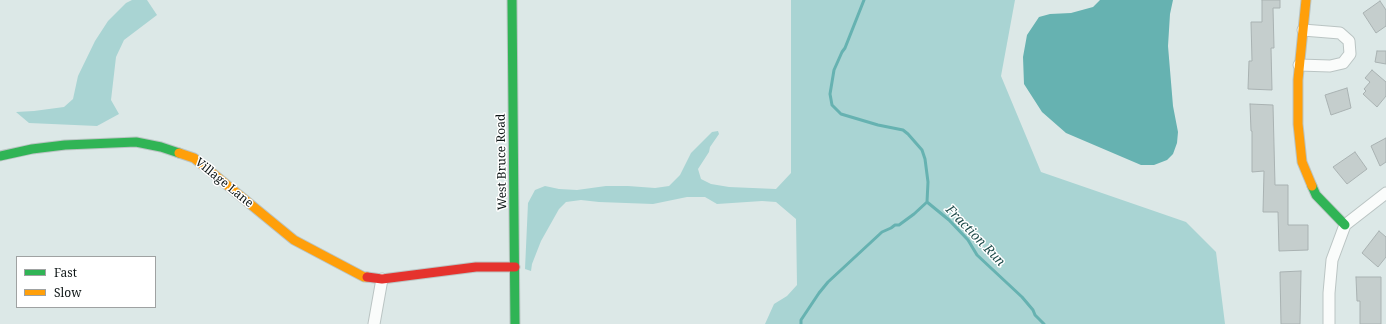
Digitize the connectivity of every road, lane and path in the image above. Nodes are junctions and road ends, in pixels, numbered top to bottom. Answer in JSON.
{"nodes":[{"id":1,"x":512,"y":0,"type":"edge"},
{"id":2,"x":1306,"y":0,"type":"edge"},
{"id":3,"x":1303,"y":30,"type":"junction"},
{"id":4,"x":1299,"y":65,"type":"junction"},
{"id":5,"x":0,"y":156,"type":"edge"},
{"id":6,"x":1386,"y":192,"type":"edge"},
{"id":7,"x":1345,"y":225,"type":"junction"},
{"id":8,"x":516,"y":267,"type":"junction"},
{"id":9,"x":382,"y":279,"type":"junction"},
{"id":10,"x":374,"y":324,"type":"edge"},
{"id":11,"x":516,"y":324,"type":"edge"},
{"id":12,"x":1329,"y":324,"type":"edge"}],
"edges":[{"from":1,"to":8,"type":"street","name":"West Bruce Road"},
{"from":2,"to":3,"type":"street"},
{"from":3,"to":4,"type":"street"},
{"from":3,"to":4,"type":"street"},
{"from":4,"to":7,"type":"street"},
{"from":5,"to":9,"type":"street","name":"Village Lane"},
{"from":6,"to":7,"type":"street"},
{"from":7,"to":12,"type":"street"},
{"from":8,"to":9,"type":"street","name":"Village Lane"},
{"from":8,"to":11,"type":"street","name":"West Bruce Road"},
{"from":9,"to":10,"type":"street"}]}
